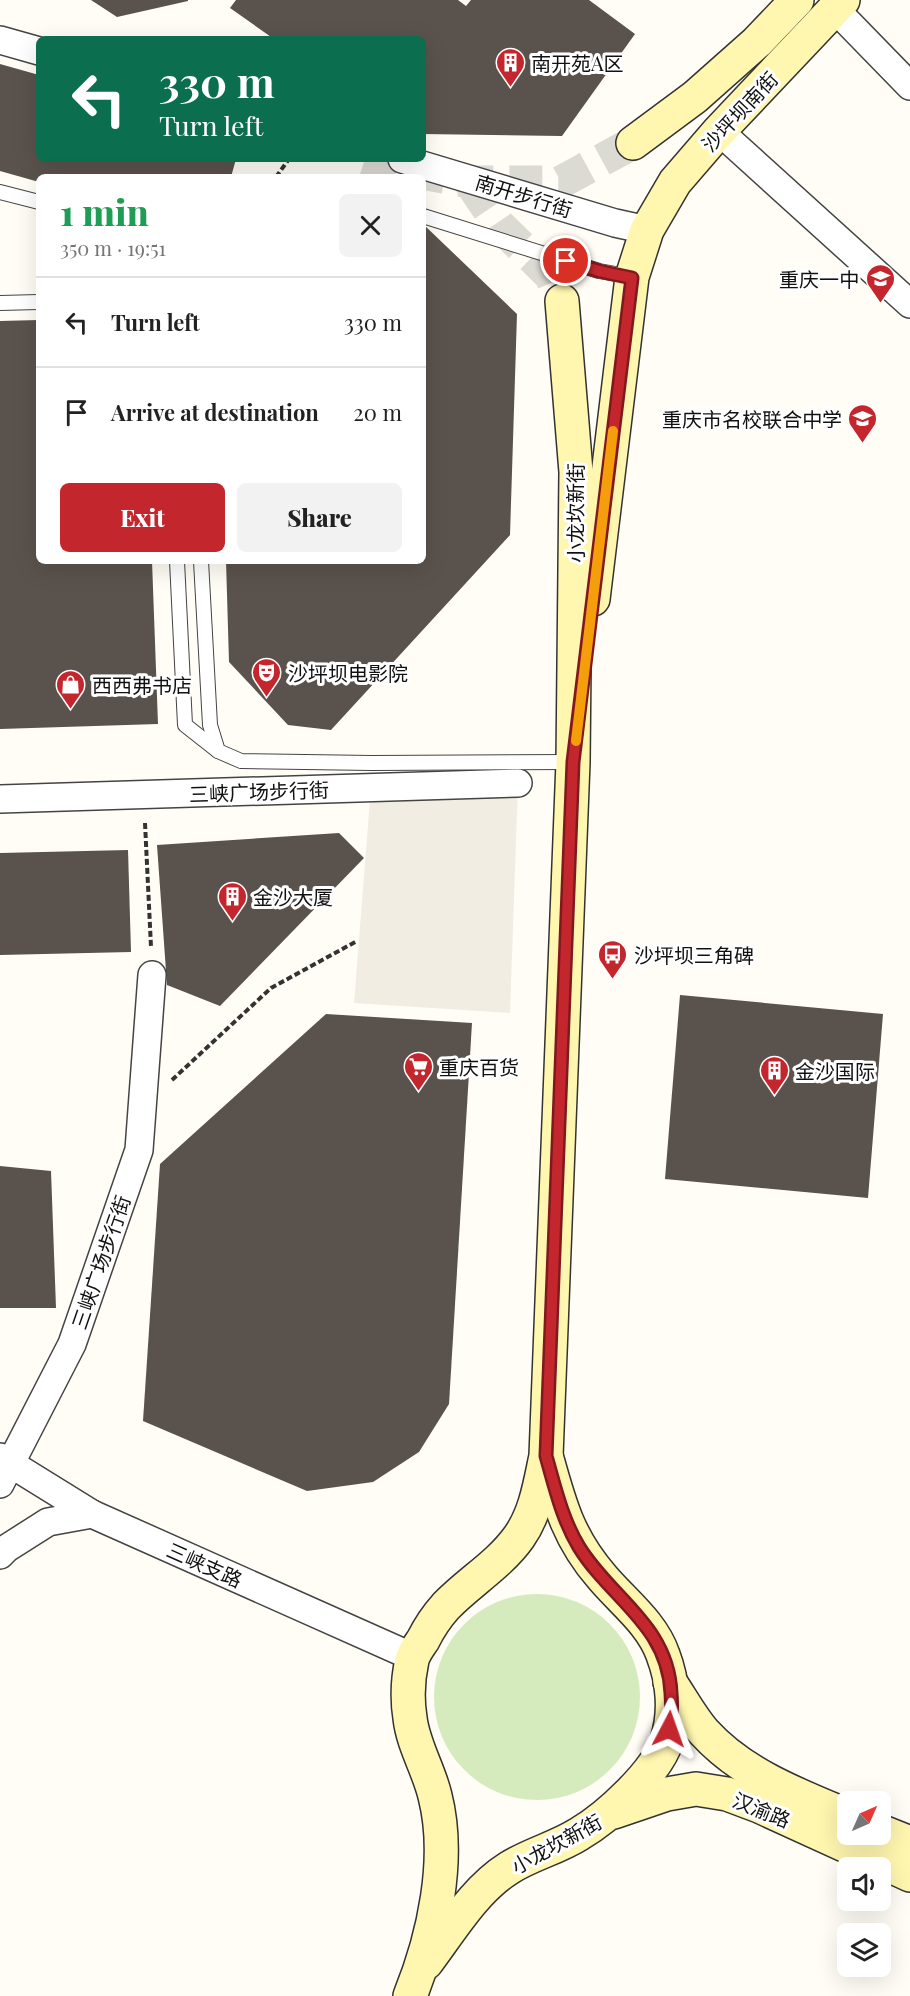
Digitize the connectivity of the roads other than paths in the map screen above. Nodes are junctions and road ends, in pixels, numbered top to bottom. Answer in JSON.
{"nodes":[{"id":1,"x":797,"y":0,"type":"edge"},
{"id":2,"x":839,"y":5,"type":"edge"},
{"id":3,"x":0,"y":40,"type":"edge"},
{"id":4,"x":36,"y":50,"type":"edge"},
{"id":5,"x":910,"y":86,"type":"edge"},
{"id":6,"x":719,"y":131,"type":"junction"},
{"id":7,"x":633,"y":142,"type":"tunnel mouth"},
{"id":8,"x":412,"y":162,"type":"edge"},
{"id":9,"x":0,"y":192,"type":"edge"},
{"id":10,"x":36,"y":201,"type":"edge"},
{"id":11,"x":426,"y":217,"type":"edge"},
{"id":12,"x":647,"y":230,"type":"junction"},
{"id":13,"x":632,"y":278,"type":"junction"},
{"id":14,"x":562,"y":301,"type":"tunnel mouth"},
{"id":15,"x":36,"y":302,"type":"edge"},
{"id":16,"x":0,"y":303,"type":"edge"},
{"id":17,"x":910,"y":304,"type":"edge"},
{"id":18,"x":177,"y":564,"type":"edge"},
{"id":19,"x":201,"y":564,"type":"edge"},
{"id":20,"x":218,"y":751,"type":"junction"},
{"id":21,"x":573,"y":762,"type":"junction"},
{"id":22,"x":518,"y":783,"type":"dead end"},
{"id":23,"x":0,"y":798,"type":"edge"},
{"id":24,"x":152,"y":975,"type":"road end"},
{"id":25,"x":546,"y":1456,"type":"junction"},
{"id":26,"x":3,"y":1468,"type":"edge"},
{"id":27,"x":92,"y":1514,"type":"junction"},
{"id":28,"x":0,"y":1555,"type":"edge"},
{"id":29,"x":412,"y":1657,"type":"junction"},
{"id":30,"x":670,"y":1682,"type":"junction"},
{"id":31,"x":837,"y":1811,"type":"edge"},
{"id":32,"x":607,"y":1814,"type":"junction"},
{"id":33,"x":891,"y":1835,"type":"edge"},
{"id":34,"x":910,"y":1843,"type":"edge"},
{"id":35,"x":910,"y":1875,"type":"edge"},
{"id":36,"x":415,"y":1982,"type":"edge"}],
"edges":[{"from":1,"to":7,"type":"main road","name":"沙坪坝南街"},
{"from":2,"to":5,"type":"street"},
{"from":2,"to":6,"type":"main road","name":"沙坪坝南街"},
{"from":3,"to":4,"type":"street"},
{"from":6,"to":12,"type":"main road","name":"沙坪坝南街"},
{"from":6,"to":17,"type":"street"},
{"from":8,"to":12,"type":"street","name":"南开步行街"},
{"from":9,"to":10,"type":"lane"},
{"from":11,"to":13,"type":"lane"},
{"from":12,"to":13,"type":"main road","name":"小龙坎新街"},
{"from":13,"to":21,"type":"main road","name":"小龙坎新街"},
{"from":14,"to":21,"type":"main road","name":"小龙坎新街"},
{"from":15,"to":16,"type":"lane"},
{"from":18,"to":20,"type":"lane"},
{"from":19,"to":20,"type":"lane"},
{"from":20,"to":21,"type":"lane"},
{"from":21,"to":25,"type":"main road","name":"小龙坎新街"},
{"from":22,"to":23,"type":"street","name":"三峡广场步行街"},
{"from":24,"to":26,"type":"street","name":"三峡广场步行街"},
{"from":25,"to":29,"type":"main road","name":"小龙坎新街"},
{"from":25,"to":30,"type":"main road","name":"小龙坎新街"},
{"from":26,"to":27,"type":"street","name":"三峡广场步行街"},
{"from":27,"to":28,"type":"street"},
{"from":27,"to":29,"type":"street","name":"三峡支路"},
{"from":29,"to":36,"type":"main road","name":"小龙坎新街"},
{"from":30,"to":31,"type":"main road","name":"汉渝路"},
{"from":30,"to":32,"type":"main road","name":"小龙坎新街"},
{"from":32,"to":35,"type":"main road","name":"汉渝路"},
{"from":32,"to":36,"type":"main road","name":"小龙坎新街"},
{"from":33,"to":34,"type":"main road"}]}
